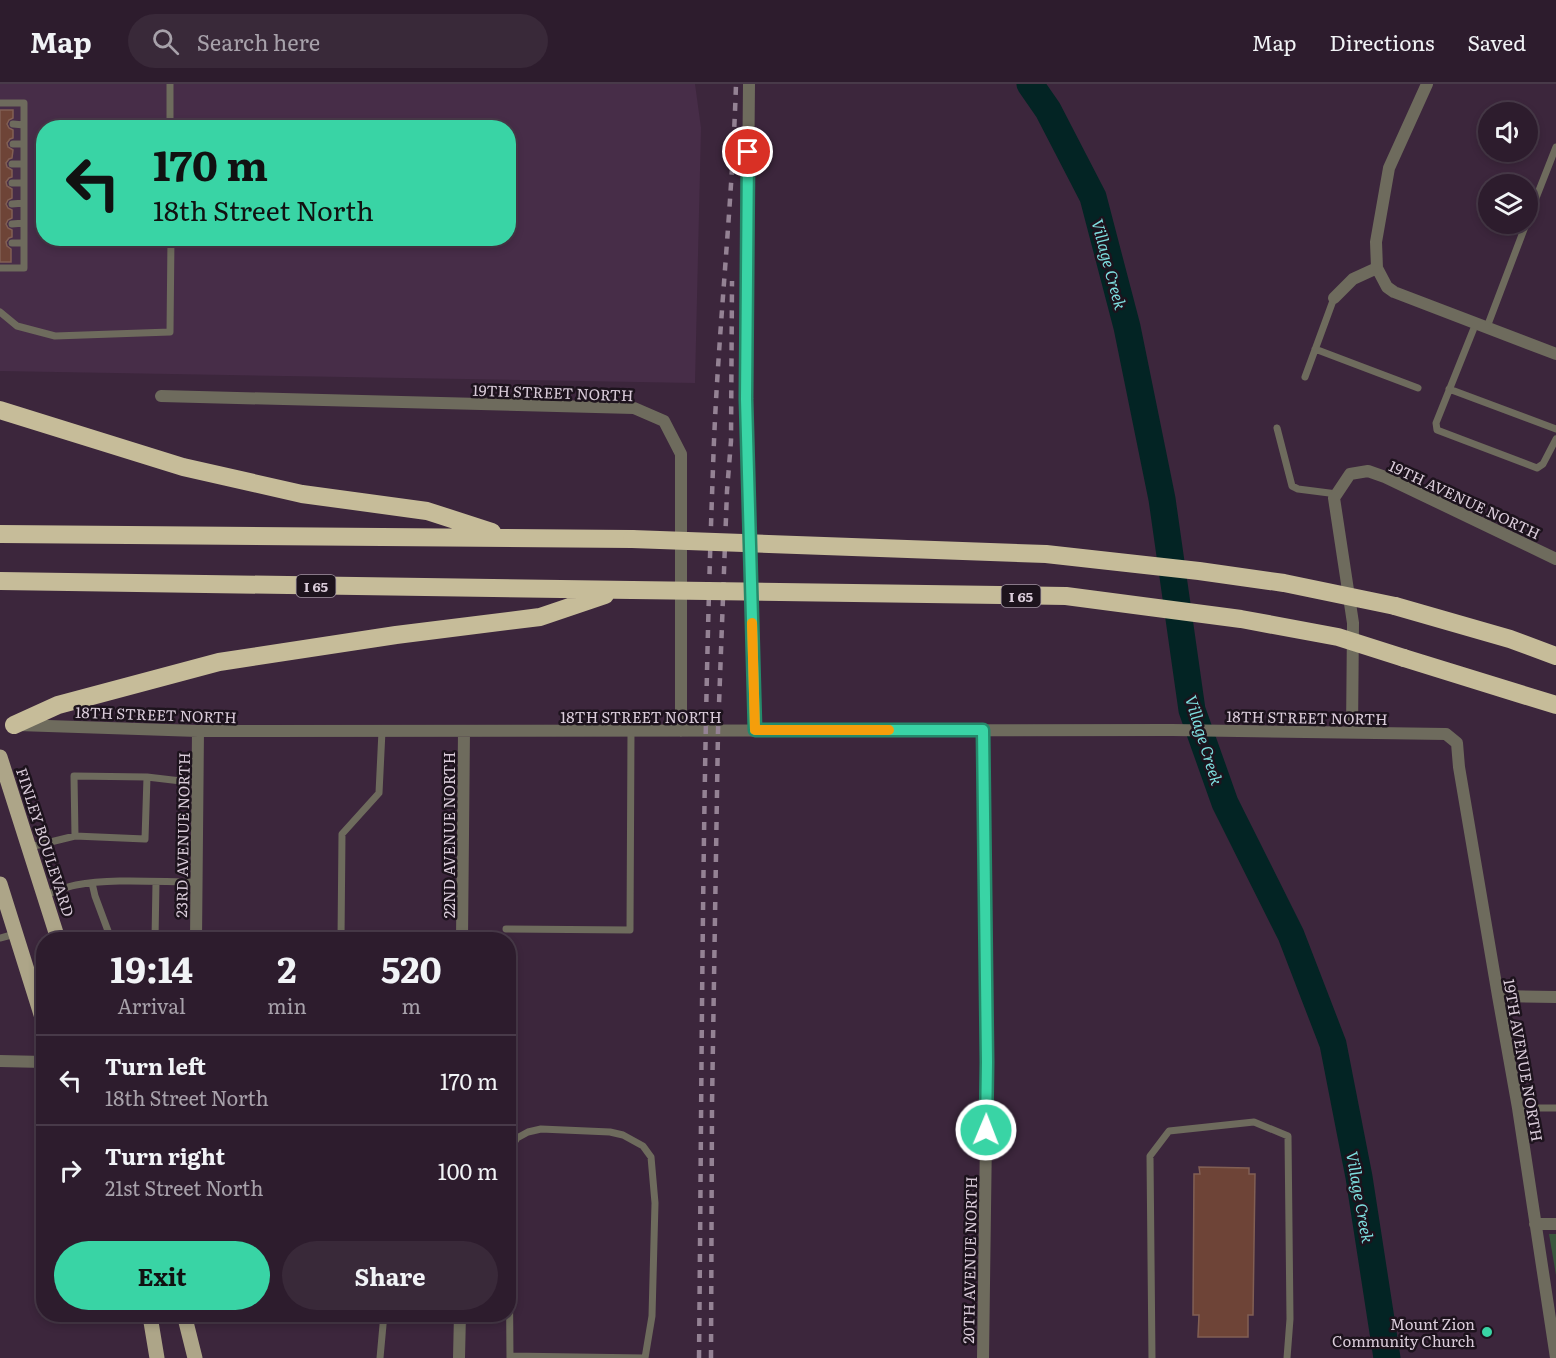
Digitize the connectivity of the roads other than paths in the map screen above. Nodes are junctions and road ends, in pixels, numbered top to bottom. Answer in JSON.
{"nodes":[{"id":1,"x":170,"y":84,"type":"edge"},
{"id":2,"x":749,"y":84,"type":"edge"},
{"id":3,"x":1427,"y":84,"type":"edge"},
{"id":4,"x":0,"y":103,"type":"edge"},
{"id":5,"x":170,"y":120,"type":"edge"},
{"id":6,"x":13,"y":124,"type":"dead end"},
{"id":7,"x":24,"y":124,"type":"junction"},
{"id":8,"x":13,"y":144,"type":"dead end"},
{"id":9,"x":24,"y":144,"type":"junction"},
{"id":10,"x":1556,"y":147,"type":"edge"},
{"id":11,"x":12,"y":164,"type":"dead end"},
{"id":12,"x":24,"y":164,"type":"junction"},
{"id":13,"x":12,"y":183,"type":"dead end"},
{"id":14,"x":24,"y":183,"type":"junction"},
{"id":15,"x":1538,"y":194,"type":"edge"},
{"id":16,"x":24,"y":203,"type":"junction"},
{"id":17,"x":12,"y":204,"type":"dead end"},
{"id":18,"x":24,"y":223,"type":"junction"},
{"id":19,"x":12,"y":224,"type":"dead end"},
{"id":20,"x":1522,"y":234,"type":"edge"},
{"id":21,"x":12,"y":243,"type":"dead end"},
{"id":22,"x":24,"y":243,"type":"junction"},
{"id":23,"x":171,"y":246,"type":"edge"},
{"id":24,"x":0,"y":268,"type":"edge"},
{"id":25,"x":1377,"y":268,"type":"junction"},
{"id":26,"x":1334,"y":298,"type":"joint"},
{"id":27,"x":0,"y":312,"type":"edge"},
{"id":28,"x":1481,"y":325,"type":"junction"},
{"id":29,"x":1315,"y":349,"type":"junction"},
{"id":30,"x":1556,"y":354,"type":"edge"},
{"id":31,"x":1305,"y":377,"type":"dead end"},
{"id":32,"x":1418,"y":388,"type":"dead end"},
{"id":33,"x":1449,"y":389,"type":"junction"},
{"id":34,"x":161,"y":396,"type":"dead end"},
{"id":35,"x":0,"y":410,"type":"edge"},
{"id":36,"x":1277,"y":428,"type":"dead end"},
{"id":37,"x":1556,"y":429,"type":"edge"},
{"id":38,"x":1556,"y":439,"type":"edge"},
{"id":39,"x":1337,"y":494,"type":"junction"},
{"id":40,"x":0,"y":534,"type":"edge"},
{"id":41,"x":508,"y":538,"type":"junction"},
{"id":42,"x":1556,"y":559,"type":"edge"},
{"id":43,"x":0,"y":581,"type":"edge"},
{"id":44,"x":625,"y":591,"type":"junction"},
{"id":45,"x":1556,"y":656,"type":"edge"},
{"id":46,"x":1556,"y":705,"type":"edge"},
{"id":47,"x":14,"y":725,"type":"joint"},
{"id":48,"x":755,"y":730,"type":"junction"},
{"id":49,"x":983,"y":730,"type":"junction"},
{"id":50,"x":198,"y":731,"type":"junction"},
{"id":51,"x":382,"y":731,"type":"junction"},
{"id":52,"x":464,"y":731,"type":"junction"},
{"id":53,"x":631,"y":731,"type":"junction"},
{"id":54,"x":681,"y":731,"type":"junction"},
{"id":55,"x":1352,"y":732,"type":"junction"},
{"id":56,"x":0,"y":757,"type":"edge"},
{"id":57,"x":1460,"y":767,"type":"joint"},
{"id":58,"x":147,"y":777,"type":"junction"},
{"id":59,"x":198,"y":783,"type":"junction"},
{"id":60,"x":75,"y":836,"type":"junction"},
{"id":61,"x":30,"y":847,"type":"junction"},
{"id":62,"x":156,"y":882,"type":"junction"},
{"id":63,"x":197,"y":882,"type":"junction"},
{"id":64,"x":92,"y":883,"type":"junction"},
{"id":65,"x":0,"y":884,"type":"edge"},
{"id":66,"x":45,"y":895,"type":"junction"},
{"id":67,"x":506,"y":929,"type":"dead end"},
{"id":68,"x":56,"y":932,"type":"edge"},
{"id":69,"x":108,"y":932,"type":"edge"},
{"id":70,"x":155,"y":932,"type":"edge"},
{"id":71,"x":196,"y":932,"type":"edge"},
{"id":72,"x":340,"y":932,"type":"edge"},
{"id":73,"x":462,"y":932,"type":"edge"},
{"id":74,"x":16,"y":933,"type":"junction"},
{"id":75,"x":0,"y":938,"type":"edge"},
{"id":76,"x":1498,"y":996,"type":"junction"},
{"id":77,"x":1556,"y":997,"type":"edge"},
{"id":78,"x":36,"y":998,"type":"edge"},
{"id":79,"x":0,"y":1061,"type":"edge"},
{"id":80,"x":36,"y":1062,"type":"edge"},
{"id":81,"x":1518,"y":1108,"type":"junction"},
{"id":82,"x":1556,"y":1108,"type":"edge"},
{"id":83,"x":516,"y":1140,"type":"edge"},
{"id":84,"x":1535,"y":1224,"type":"junction"},
{"id":85,"x":1556,"y":1224,"type":"edge"},
{"id":86,"x":151,"y":1322,"type":"edge"},
{"id":87,"x":186,"y":1322,"type":"edge"},
{"id":88,"x":383,"y":1322,"type":"edge"},
{"id":89,"x":460,"y":1322,"type":"edge"},
{"id":90,"x":510,"y":1322,"type":"edge"},
{"id":91,"x":510,"y":1357,"type":"edge"},
{"id":92,"x":157,"y":1358,"type":"edge"},
{"id":93,"x":195,"y":1358,"type":"edge"},
{"id":94,"x":380,"y":1358,"type":"edge"},
{"id":95,"x":459,"y":1358,"type":"edge"},
{"id":96,"x":645,"y":1358,"type":"edge"},
{"id":97,"x":983,"y":1358,"type":"edge"},
{"id":98,"x":1152,"y":1358,"type":"edge"},
{"id":99,"x":1287,"y":1358,"type":"edge"},
{"id":100,"x":1556,"y":1358,"type":"edge"}],
"edges":[{"from":1,"to":5,"type":"lane"},
{"from":2,"to":48,"type":"street"},
{"from":3,"to":25,"type":"street"},
{"from":4,"to":7,"type":"lane"},
{"from":6,"to":7,"type":"lane"},
{"from":7,"to":9,"type":"lane"},
{"from":8,"to":9,"type":"lane"},
{"from":9,"to":12,"type":"lane"},
{"from":10,"to":15,"type":"lane"},
{"from":11,"to":12,"type":"lane"},
{"from":12,"to":14,"type":"lane"},
{"from":13,"to":14,"type":"lane"},
{"from":14,"to":16,"type":"lane"},
{"from":16,"to":17,"type":"lane"},
{"from":16,"to":18,"type":"lane"},
{"from":18,"to":19,"type":"lane"},
{"from":18,"to":22,"type":"lane"},
{"from":20,"to":28,"type":"lane"},
{"from":21,"to":22,"type":"lane"},
{"from":22,"to":24,"type":"lane"},
{"from":23,"to":27,"type":"lane"},
{"from":25,"to":26,"type":"street"},
{"from":25,"to":28,"type":"street"},
{"from":26,"to":29,"type":"lane"},
{"from":28,"to":30,"type":"street"},
{"from":28,"to":33,"type":"lane"},
{"from":29,"to":31,"type":"lane"},
{"from":29,"to":32,"type":"lane"},
{"from":33,"to":37,"type":"lane"},
{"from":33,"to":38,"type":"lane"},
{"from":34,"to":54,"type":"street","name":"19TH STREET NORTH"},
{"from":35,"to":41,"type":"highway"},
{"from":36,"to":39,"type":"lane"},
{"from":39,"to":42,"type":"street","name":"19TH AVENUE NORTH"},
{"from":39,"to":55,"type":"street"},
{"from":40,"to":41,"type":"highway"},
{"from":41,"to":45,"type":"highway","bridge":true},
{"from":43,"to":44,"type":"highway","number":"I 65"},
{"from":44,"to":46,"type":"highway","number":"I 65","bridge":true},
{"from":44,"to":47,"type":"highway"},
{"from":47,"to":50,"type":"street","name":"18TH STREET NORTH"},
{"from":48,"to":49,"type":"street","name":"18TH STREET NORTH"},
{"from":48,"to":54,"type":"street","name":"18TH STREET NORTH"},
{"from":49,"to":55,"type":"street","name":"18TH STREET NORTH"},
{"from":49,"to":97,"type":"street","name":"20TH AVENUE NORTH"},
{"from":50,"to":51,"type":"street","name":"18TH STREET NORTH"},
{"from":50,"to":59,"type":"street","name":"23RD AVENUE NORTH"},
{"from":51,"to":52,"type":"street","name":"18TH STREET NORTH"},
{"from":51,"to":72,"type":"lane"},
{"from":52,"to":53,"type":"street","name":"18TH STREET NORTH"},
{"from":52,"to":73,"type":"street","name":"22ND AVENUE NORTH"},
{"from":53,"to":54,"type":"street","name":"18TH STREET NORTH"},
{"from":53,"to":67,"type":"lane"},
{"from":55,"to":57,"type":"street","name":"18TH STREET NORTH"},
{"from":56,"to":61,"type":"main road","name":"FINLEY BOULEVARD"},
{"from":57,"to":76,"type":"street","name":"19TH AVENUE NORTH"},
{"from":58,"to":59,"type":"lane"},
{"from":58,"to":60,"type":"lane"},
{"from":58,"to":60,"type":"lane"},
{"from":59,"to":63,"type":"street","name":"23RD AVENUE NORTH"},
{"from":60,"to":61,"type":"lane"},
{"from":61,"to":66,"type":"main road","name":"FINLEY BOULEVARD"},
{"from":62,"to":63,"type":"lane"},
{"from":62,"to":64,"type":"lane"},
{"from":62,"to":70,"type":"lane"},
{"from":63,"to":71,"type":"street","name":"23RD AVENUE NORTH"},
{"from":64,"to":66,"type":"lane"},
{"from":64,"to":69,"type":"lane"},
{"from":65,"to":74,"type":"main road"},
{"from":66,"to":68,"type":"main road","name":"FINLEY BOULEVARD"},
{"from":74,"to":75,"type":"lane"},
{"from":74,"to":78,"type":"main road"},
{"from":76,"to":77,"type":"street"},
{"from":76,"to":81,"type":"street","name":"19TH AVENUE NORTH"},
{"from":79,"to":80,"type":"street"},
{"from":81,"to":82,"type":"lane"},
{"from":81,"to":84,"type":"street","name":"19TH AVENUE NORTH"},
{"from":83,"to":96,"type":"lane"},
{"from":84,"to":85,"type":"street"},
{"from":84,"to":100,"type":"street","name":"19TH AVENUE NORTH"},
{"from":86,"to":92,"type":"main road"},
{"from":87,"to":93,"type":"main road"},
{"from":88,"to":94,"type":"lane"},
{"from":89,"to":95,"type":"street"},
{"from":90,"to":91,"type":"lane"},
{"from":91,"to":96,"type":"lane"},
{"from":98,"to":99,"type":"lane"}]}
